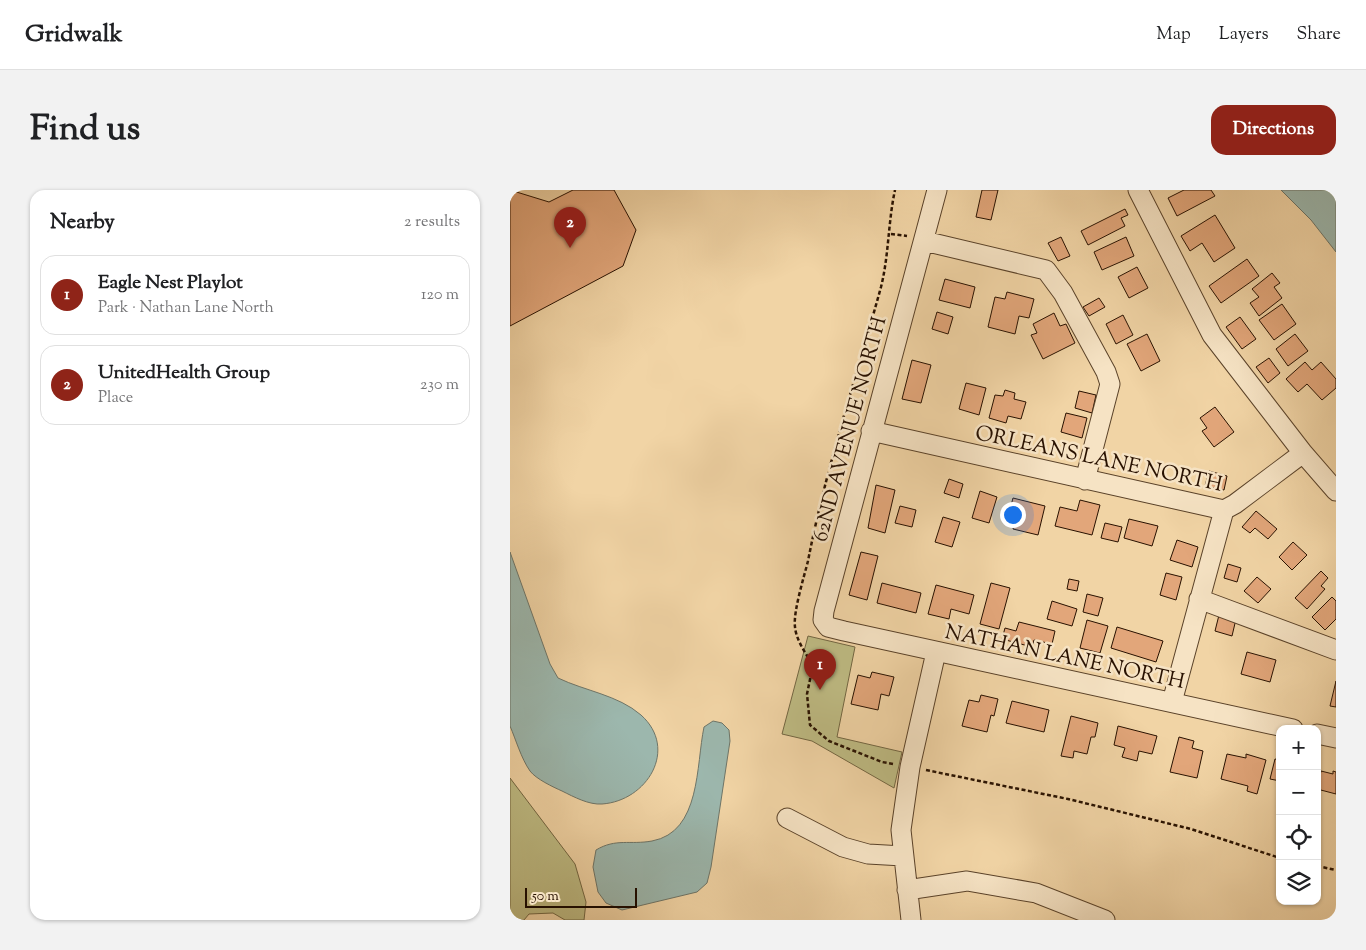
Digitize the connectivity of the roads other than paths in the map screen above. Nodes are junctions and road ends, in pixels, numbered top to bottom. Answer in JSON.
{"nodes":[{"id":1,"x":937,"y":190,"type":"edge"},
{"id":2,"x":1138,"y":190,"type":"edge"},
{"id":3,"x":924,"y":241,"type":"junction"},
{"id":4,"x":871,"y":431,"type":"junction"},
{"id":5,"x":1303,"y":453,"type":"junction"},
{"id":6,"x":1085,"y":480,"type":"junction"},
{"id":7,"x":1336,"y":491,"type":"edge"},
{"id":8,"x":1224,"y":510,"type":"junction"},
{"id":9,"x":1199,"y":599,"type":"junction"},
{"id":10,"x":828,"y":627,"type":"joint"},
{"id":11,"x":1336,"y":650,"type":"edge"},
{"id":12,"x":936,"y":652,"type":"junction"},
{"id":13,"x":1172,"y":702,"type":"junction"},
{"id":14,"x":1276,"y":725,"type":"edge"},
{"id":15,"x":1321,"y":735,"type":"edge"},
{"id":16,"x":1336,"y":738,"type":"edge"},
{"id":17,"x":787,"y":818,"type":"dead end"},
{"id":18,"x":903,"y":856,"type":"junction"},
{"id":19,"x":908,"y":890,"type":"junction"},
{"id":20,"x":911,"y":920,"type":"edge"},
{"id":21,"x":1104,"y":920,"type":"edge"}],
"edges":[{"from":1,"to":3,"type":"street","name":"62ND AVENUE NORTH"},
{"from":2,"to":5,"type":"street"},
{"from":3,"to":4,"type":"street","name":"62ND AVENUE NORTH"},
{"from":3,"to":6,"type":"street"},
{"from":4,"to":6,"type":"street","name":"ORLEANS LANE NORTH"},
{"from":4,"to":10,"type":"street","name":"62ND AVENUE NORTH"},
{"from":5,"to":7,"type":"street"},
{"from":5,"to":8,"type":"street","name":"ORLEANS LANE NORTH"},
{"from":6,"to":8,"type":"street","name":"ORLEANS LANE NORTH"},
{"from":8,"to":9,"type":"street"},
{"from":9,"to":11,"type":"street"},
{"from":9,"to":13,"type":"street"},
{"from":10,"to":12,"type":"street","name":"NATHAN LANE NORTH"},
{"from":12,"to":13,"type":"street","name":"NATHAN LANE NORTH"},
{"from":12,"to":18,"type":"street"},
{"from":13,"to":14,"type":"street","name":"NATHAN LANE NORTH"},
{"from":15,"to":16,"type":"street"},
{"from":17,"to":18,"type":"street"},
{"from":18,"to":19,"type":"street"},
{"from":19,"to":20,"type":"street"},
{"from":19,"to":21,"type":"street"}]}
